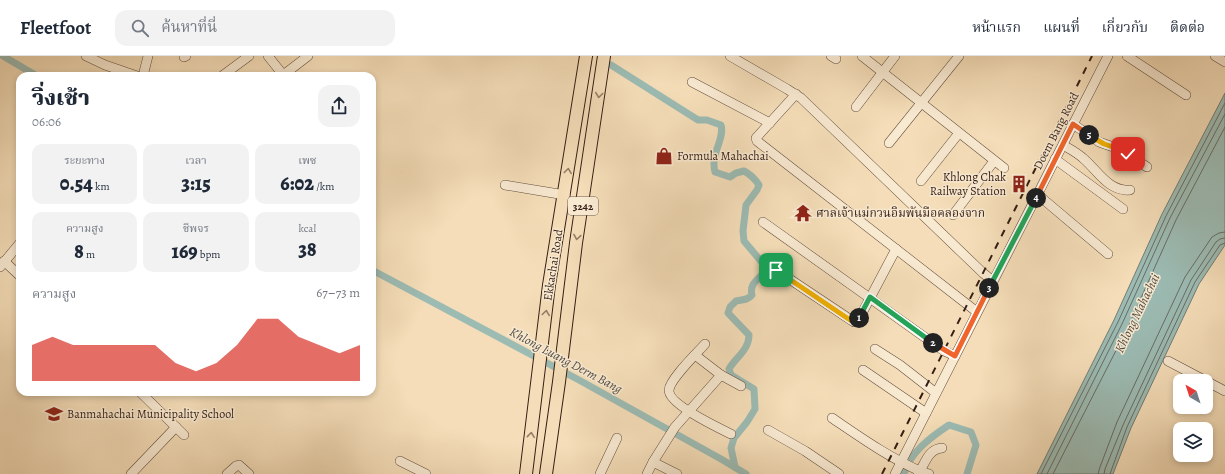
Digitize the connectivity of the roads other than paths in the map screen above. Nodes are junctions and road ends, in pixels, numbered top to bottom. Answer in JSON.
{"nodes":[{"id":1,"x":86,"y":56,"type":"edge"},
{"id":2,"x":148,"y":56,"type":"edge"},
{"id":3,"x":249,"y":56,"type":"edge"},
{"id":4,"x":268,"y":56,"type":"edge"},
{"id":5,"x":308,"y":56,"type":"edge"},
{"id":6,"x":586,"y":56,"type":"edge"},
{"id":7,"x":604,"y":56,"type":"edge"},
{"id":8,"x":730,"y":56,"type":"edge"},
{"id":9,"x":862,"y":56,"type":"edge"},
{"id":10,"x":895,"y":56,"type":"edge"},
{"id":11,"x":959,"y":56,"type":"edge"},
{"id":12,"x":1108,"y":56,"type":"edge"},
{"id":13,"x":1127,"y":56,"type":"edge"},
{"id":14,"x":1216,"y":56,"type":"edge"},
{"id":15,"x":1225,"y":62,"type":"edge"},
{"id":16,"x":125,"y":72,"type":"edge"},
{"id":17,"x":144,"y":72,"type":"edge"},
{"id":18,"x":227,"y":72,"type":"edge"},
{"id":19,"x":280,"y":72,"type":"edge"},
{"id":20,"x":288,"y":72,"type":"edge"},
{"id":21,"x":883,"y":73,"type":"junction"},
{"id":22,"x":692,"y":82,"type":"dead end"},
{"id":23,"x":796,"y":94,"type":"junction"},
{"id":24,"x":1186,"y":95,"type":"dead end"},
{"id":25,"x":921,"y":103,"type":"junction"},
{"id":26,"x":856,"y":108,"type":"dead end"},
{"id":27,"x":770,"y":123,"type":"junction"},
{"id":28,"x":1073,"y":124,"type":"junction"},
{"id":29,"x":959,"y":133,"type":"junction"},
{"id":30,"x":889,"y":143,"type":"dead end"},
{"id":31,"x":1063,"y":144,"type":"junction"},
{"id":32,"x":1055,"y":160,"type":"junction"},
{"id":33,"x":994,"y":161,"type":"junction"},
{"id":34,"x":1147,"y":167,"type":"dead end"},
{"id":35,"x":1004,"y":168,"type":"dead end"},
{"id":36,"x":921,"y":181,"type":"dead end"},
{"id":37,"x":505,"y":185,"type":"dead end"},
{"id":38,"x":1130,"y":190,"type":"dead end"},
{"id":39,"x":1037,"y":194,"type":"junction"},
{"id":40,"x":564,"y":195,"type":"junction"},
{"id":41,"x":1123,"y":209,"type":"dead end"},
{"id":42,"x":953,"y":216,"type":"dead end"},
{"id":43,"x":763,"y":222,"type":"dead end"},
{"id":44,"x":16,"y":248,"type":"edge"},
{"id":45,"x":896,"y":249,"type":"junction"},
{"id":46,"x":1108,"y":254,"type":"dead end"},
{"id":47,"x":2,"y":264,"type":"edge"},
{"id":48,"x":776,"y":270,"type":"dead end"},
{"id":49,"x":16,"y":273,"type":"edge"},
{"id":50,"x":993,"y":281,"type":"junction"},
{"id":51,"x":870,"y":297,"type":"junction"},
{"id":52,"x":977,"y":312,"type":"junction"},
{"id":53,"x":705,"y":344,"type":"dead end"},
{"id":54,"x":875,"y":350,"type":"dead end"},
{"id":55,"x":695,"y":355,"type":"junction"},
{"id":56,"x":955,"y":356,"type":"junction"},
{"id":57,"x":1168,"y":361,"type":"dead end"},
{"id":58,"x":863,"y":370,"type":"dead end"},
{"id":59,"x":721,"y":375,"type":"junction"},
{"id":60,"x":740,"y":386,"type":"dead end"},
{"id":61,"x":1225,"y":391,"type":"edge"},
{"id":62,"x":936,"y":393,"type":"junction"},
{"id":63,"x":147,"y":396,"type":"edge"},
{"id":64,"x":690,"y":412,"type":"junction"},
{"id":65,"x":926,"y":413,"type":"junction"},
{"id":66,"x":832,"y":418,"type":"dead end"},
{"id":67,"x":176,"y":427,"type":"junction"},
{"id":68,"x":768,"y":430,"type":"dead end"},
{"id":69,"x":731,"y":434,"type":"dead end"},
{"id":70,"x":184,"y":435,"type":"dead end"},
{"id":71,"x":617,"y":438,"type":"dead end"},
{"id":72,"x":942,"y":448,"type":"dead end"},
{"id":73,"x":400,"y":461,"type":"dead end"},
{"id":74,"x":653,"y":462,"type":"junction"},
{"id":75,"x":901,"y":463,"type":"junction"},
{"id":76,"x":919,"y":472,"type":"edge"},
{"id":77,"x":131,"y":474,"type":"edge"},
{"id":78,"x":226,"y":474,"type":"edge"},
{"id":79,"x":249,"y":474,"type":"edge"},
{"id":80,"x":426,"y":474,"type":"edge"},
{"id":81,"x":526,"y":474,"type":"edge"},
{"id":82,"x":546,"y":474,"type":"edge"},
{"id":83,"x":600,"y":474,"type":"edge"},
{"id":84,"x":647,"y":474,"type":"edge"},
{"id":85,"x":677,"y":474,"type":"edge"},
{"id":86,"x":839,"y":474,"type":"edge"},
{"id":87,"x":895,"y":474,"type":"edge"},
{"id":88,"x":929,"y":474,"type":"edge"}],
"edges":[{"from":1,"to":16,"type":"street"},
{"from":2,"to":17,"type":"street"},
{"from":3,"to":18,"type":"street"},
{"from":4,"to":19,"type":"street"},
{"from":5,"to":20,"type":"street"},
{"from":40,"to":6,"type":"main road","name":"Ekkachai Road","number":"3242","one_way":true},
{"from":7,"to":82,"type":"main road","name":"Ekkachai Road","number":"3242","one_way":true},
{"from":8,"to":23,"type":"street"},
{"from":9,"to":21,"type":"street"},
{"from":10,"to":21,"type":"street"},
{"from":11,"to":25,"type":"street"},
{"from":12,"to":28,"type":"street","name":"Doem Bang Road"},
{"from":13,"to":24,"type":"street"},
{"from":14,"to":15,"type":"street"},
{"from":21,"to":25,"type":"street"},
{"from":21,"to":26,"type":"street"},
{"from":22,"to":27,"type":"street"},
{"from":23,"to":27,"type":"street"},
{"from":23,"to":50,"type":"street"},
{"from":25,"to":29,"type":"street"},
{"from":25,"to":30,"type":"street"},
{"from":27,"to":45,"type":"street"},
{"from":28,"to":31,"type":"street","name":"Doem Bang Road"},
{"from":28,"to":34,"type":"street"},
{"from":29,"to":33,"type":"street"},
{"from":29,"to":36,"type":"street"},
{"from":31,"to":32,"type":"street","name":"Doem Bang Road"},
{"from":31,"to":38,"type":"street"},
{"from":32,"to":39,"type":"street","name":"Doem Bang Road"},
{"from":32,"to":41,"type":"street"},
{"from":33,"to":35,"type":"street"},
{"from":33,"to":42,"type":"street"},
{"from":37,"to":40,"type":"street"},
{"from":39,"to":46,"type":"street"},
{"from":39,"to":50,"type":"street","name":"Doem Bang Road"},
{"from":81,"to":40,"type":"main road","name":"Ekkachai Road","number":"3242","one_way":true},
{"from":43,"to":51,"type":"street"},
{"from":44,"to":47,"type":"street"},
{"from":45,"to":51,"type":"street"},
{"from":45,"to":52,"type":"street"},
{"from":47,"to":49,"type":"street"},
{"from":48,"to":51,"type":"street"},
{"from":50,"to":52,"type":"street","name":"Doem Bang Road"},
{"from":51,"to":56,"type":"street"},
{"from":52,"to":56,"type":"street","name":"Doem Bang Road"},
{"from":53,"to":55,"type":"street"},
{"from":54,"to":62,"type":"street"},
{"from":55,"to":59,"type":"street"},
{"from":55,"to":64,"type":"street"},
{"from":56,"to":62,"type":"street","name":"Doem Bang Road"},
{"from":57,"to":61,"type":"street"},
{"from":58,"to":65,"type":"street"},
{"from":59,"to":60,"type":"street"},
{"from":59,"to":64,"type":"street"},
{"from":62,"to":65,"type":"street","name":"Doem Bang Road"},
{"from":63,"to":67,"type":"street"},
{"from":64,"to":69,"type":"street"},
{"from":64,"to":74,"type":"street"},
{"from":65,"to":75,"type":"street","name":"Doem Bang Road"},
{"from":66,"to":75,"type":"street"},
{"from":67,"to":70,"type":"street"},
{"from":67,"to":77,"type":"street"},
{"from":68,"to":86,"type":"street"},
{"from":71,"to":83,"type":"street"},
{"from":72,"to":76,"type":"street"},
{"from":73,"to":80,"type":"street"},
{"from":74,"to":84,"type":"street"},
{"from":74,"to":85,"type":"street"},
{"from":75,"to":76,"type":"street"},
{"from":75,"to":87,"type":"street","name":"Doem Bang Road"},
{"from":76,"to":88,"type":"street"},
{"from":78,"to":79,"type":"street"}]}
